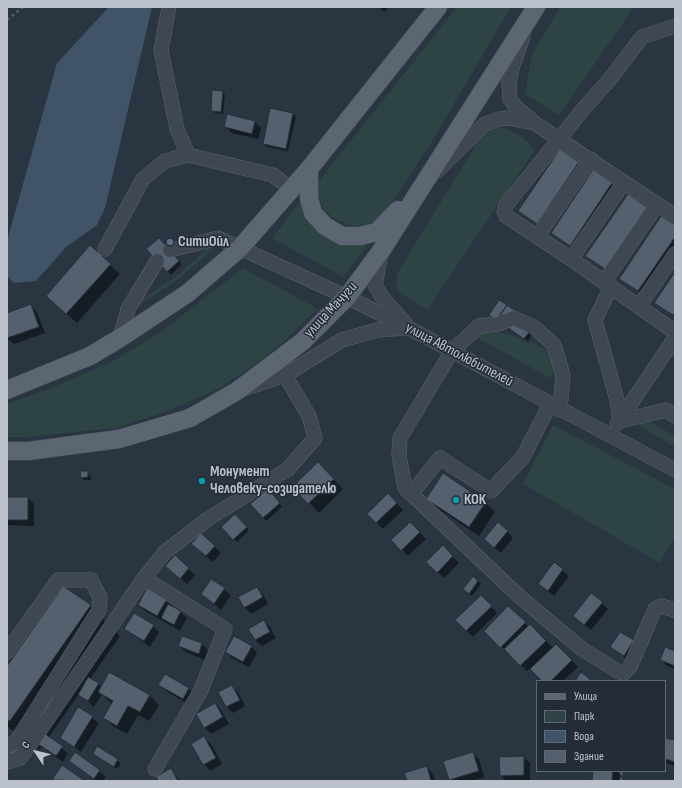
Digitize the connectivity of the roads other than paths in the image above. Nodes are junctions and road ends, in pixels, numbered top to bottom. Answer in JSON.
{"nodes":[{"id":1,"x":169,"y":7,"type":"edge"},
{"id":2,"x":438,"y":8,"type":"edge"},
{"id":3,"x":529,"y":13,"type":"edge"},
{"id":4,"x":675,"y":26,"type":"edge"},
{"id":5,"x":536,"y":124,"type":"junction"},
{"id":6,"x":559,"y":139,"type":"junction"},
{"id":7,"x":188,"y":155,"type":"junction"},
{"id":8,"x":591,"y":159,"type":"junction"},
{"id":9,"x":309,"y":169,"type":"junction"},
{"id":10,"x":429,"y":176,"type":"junction"},
{"id":11,"x":624,"y":182,"type":"junction"},
{"id":12,"x":292,"y":190,"type":"junction"},
{"id":13,"x":658,"y":205,"type":"junction"},
{"id":14,"x":675,"y":216,"type":"edge"},
{"id":15,"x":537,"y":237,"type":"junction"},
{"id":16,"x":240,"y":248,"type":"junction"},
{"id":17,"x":105,"y":249,"type":"dead end"},
{"id":18,"x":170,"y":250,"type":"dead end"},
{"id":19,"x":381,"y":251,"type":"junction"},
{"id":20,"x":675,"y":254,"type":"edge"},
{"id":21,"x":571,"y":259,"type":"junction"},
{"id":22,"x":157,"y":261,"type":"dead end"},
{"id":23,"x":608,"y":285,"type":"junction"},
{"id":24,"x":347,"y":296,"type":"junction"},
{"id":25,"x":639,"y":306,"type":"junction"},
{"id":26,"x":409,"y":328,"type":"junction"},
{"id":27,"x":675,"y":332,"type":"edge"},
{"id":28,"x":120,"y":338,"type":"junction"},
{"id":29,"x":675,"y":338,"type":"edge"},
{"id":30,"x":452,"y":352,"type":"junction"},
{"id":31,"x":285,"y":375,"type":"junction"},
{"id":32,"x":7,"y":390,"type":"edge"},
{"id":33,"x":237,"y":391,"type":"junction"},
{"id":34,"x":555,"y":407,"type":"junction"},
{"id":35,"x":675,"y":416,"type":"edge"},
{"id":36,"x":620,"y":420,"type":"junction"},
{"id":37,"x":609,"y":436,"type":"junction"},
{"id":38,"x":7,"y":451,"type":"edge"},
{"id":39,"x":675,"y":470,"type":"edge"},
{"id":40,"x":411,"y":494,"type":"junction"},
{"id":41,"x":144,"y":578,"type":"junction"},
{"id":42,"x":675,"y":610,"type":"edge"},
{"id":43,"x":7,"y":652,"type":"edge"},
{"id":44,"x":7,"y":746,"type":"edge"},
{"id":45,"x":7,"y":762,"type":"edge"},
{"id":46,"x":156,"y":770,"type":"dead end"}],
"edges":[{"from":1,"to":7,"type":"street"},
{"from":2,"to":9,"type":"main road"},
{"from":3,"to":5,"type":"street"},
{"from":3,"to":10,"type":"main road","name":"улица Мачуги"},
{"from":4,"to":6,"type":"street"},
{"from":5,"to":6,"type":"street"},
{"from":5,"to":10,"type":"street"},
{"from":6,"to":8,"type":"street"},
{"from":6,"to":15,"type":"street"},
{"from":7,"to":12,"type":"street"},
{"from":7,"to":17,"type":"street"},
{"from":8,"to":11,"type":"street"},
{"from":8,"to":15,"type":"street"},
{"from":9,"to":10,"type":"main road"},
{"from":9,"to":12,"type":"main road"},
{"from":10,"to":19,"type":"main road","name":"улица Мачуги"},
{"from":11,"to":13,"type":"street"},
{"from":11,"to":21,"type":"street"},
{"from":12,"to":16,"type":"main road"},
{"from":13,"to":14,"type":"street"},
{"from":13,"to":23,"type":"street"},
{"from":15,"to":21,"type":"street"},
{"from":16,"to":18,"type":"street","name":"улица Автолюбителей"},
{"from":16,"to":24,"type":"street","name":"улица Автолюбителей"},
{"from":16,"to":28,"type":"main road"},
{"from":19,"to":24,"type":"main road","name":"улица Мачуги"},
{"from":19,"to":26,"type":"street"},
{"from":20,"to":25,"type":"street"},
{"from":21,"to":23,"type":"street"},
{"from":22,"to":28,"type":"street"},
{"from":23,"to":25,"type":"street"},
{"from":23,"to":36,"type":"street"},
{"from":24,"to":26,"type":"street","name":"улица Автолюбителей"},
{"from":24,"to":33,"type":"main road","name":"улица Мачуги"},
{"from":25,"to":27,"type":"street"},
{"from":26,"to":30,"type":"street","name":"улица Автолюбителей"},
{"from":26,"to":31,"type":"street"},
{"from":28,"to":32,"type":"main road"},
{"from":29,"to":36,"type":"street"},
{"from":30,"to":34,"type":"street","name":"улица Автолюбителей"},
{"from":30,"to":34,"type":"street"},
{"from":30,"to":40,"type":"street"},
{"from":31,"to":33,"type":"street"},
{"from":31,"to":41,"type":"street"},
{"from":33,"to":38,"type":"main road","name":"улица Мачуги"},
{"from":34,"to":37,"type":"street","name":"улица Автолюбителей"},
{"from":34,"to":40,"type":"street"},
{"from":35,"to":36,"type":"street"},
{"from":36,"to":37,"type":"street"},
{"from":37,"to":39,"type":"street","name":"улица Автолюбителей"},
{"from":40,"to":42,"type":"street"},
{"from":41,"to":45,"type":"street"},
{"from":41,"to":46,"type":"street"},
{"from":43,"to":44,"type":"street"}]}
